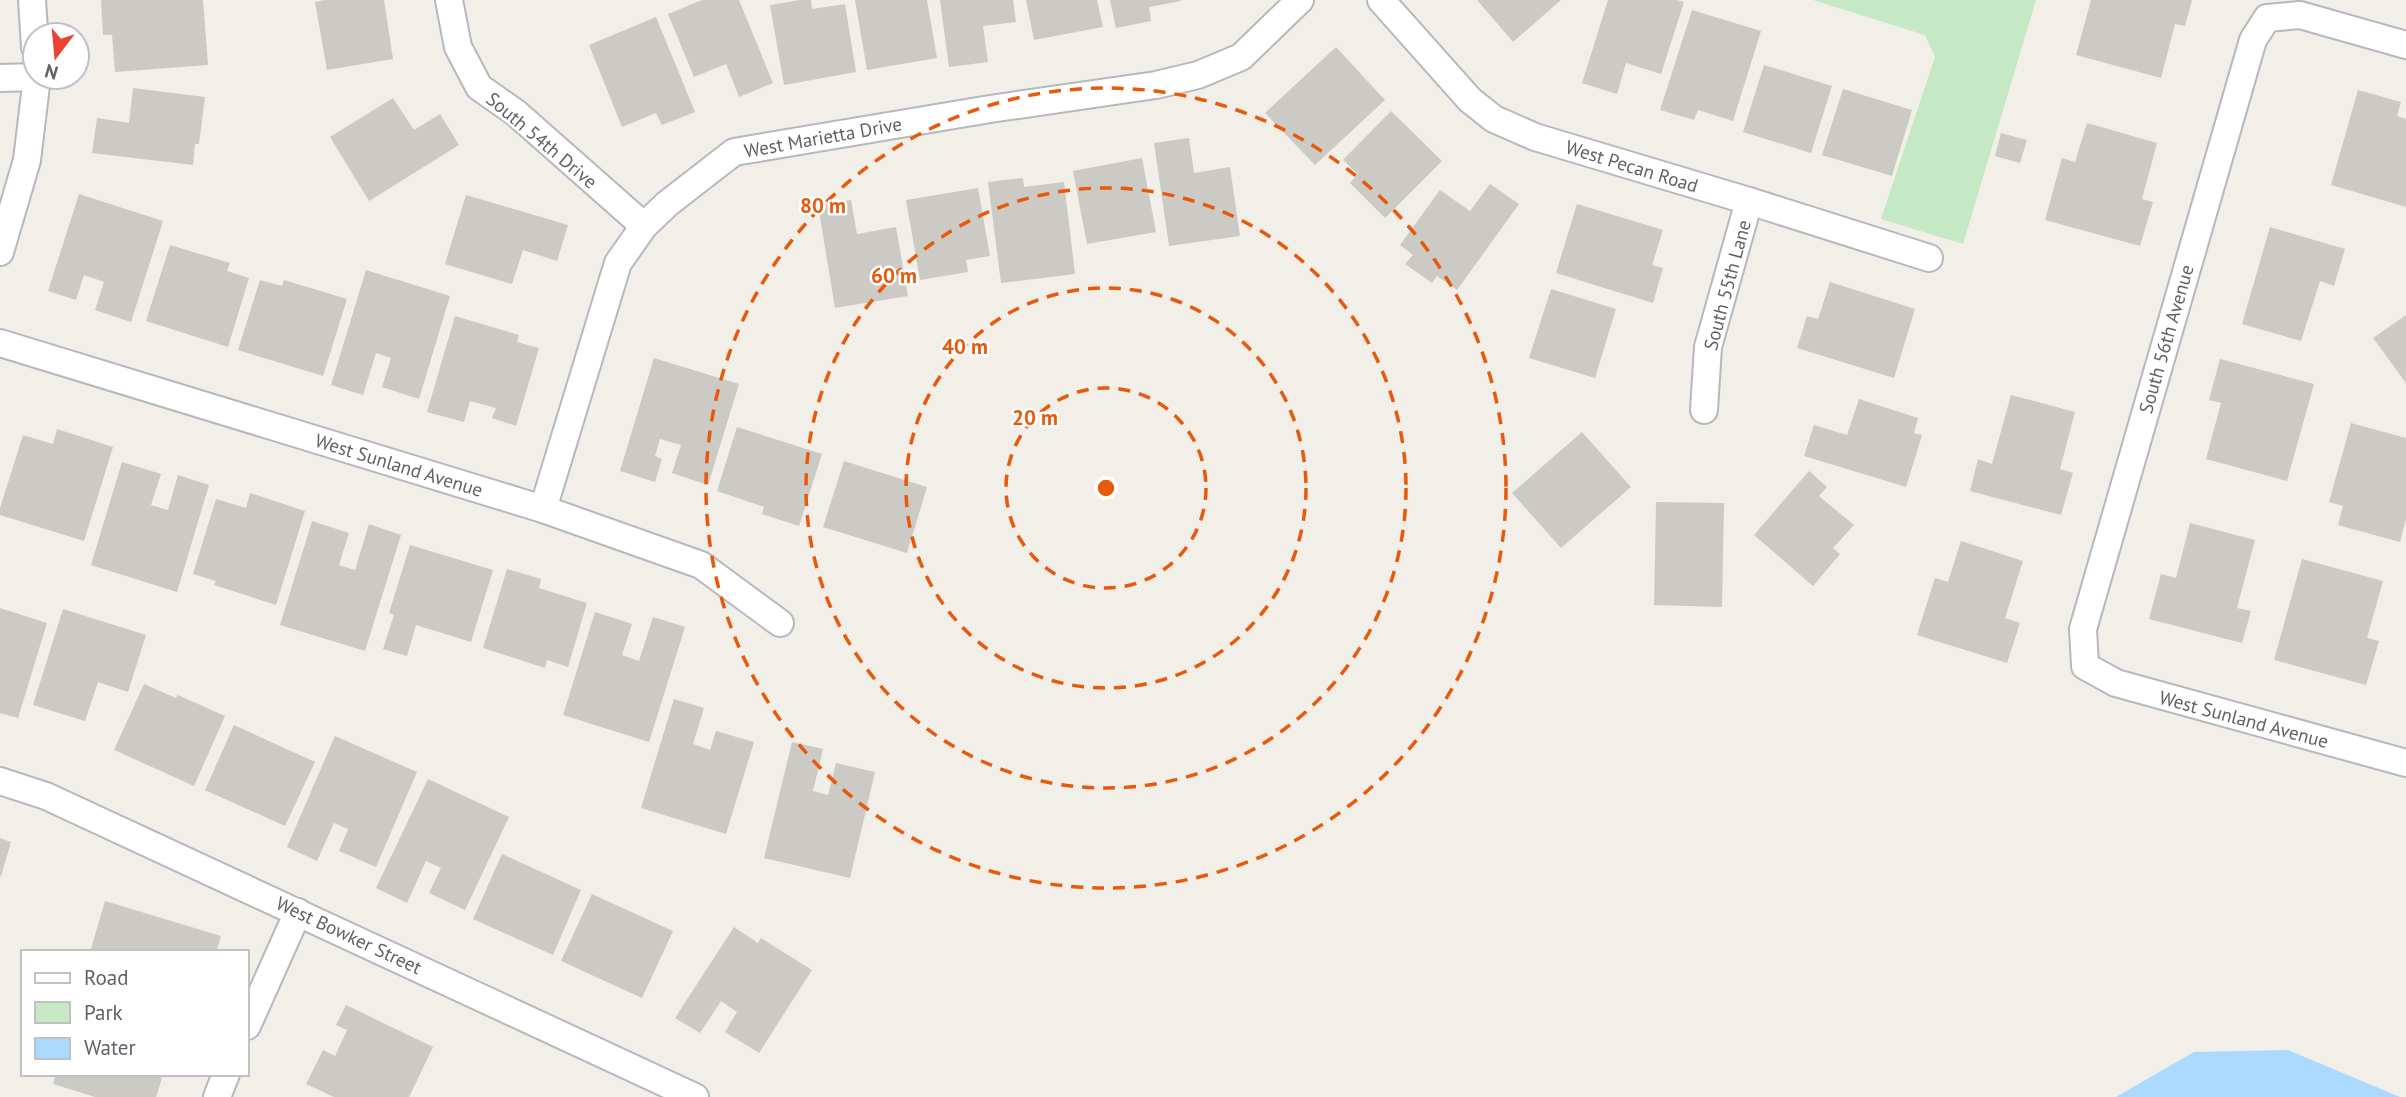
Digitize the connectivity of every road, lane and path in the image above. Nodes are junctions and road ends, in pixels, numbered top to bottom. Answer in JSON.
{"nodes":[{"id":1,"x":32,"y":0,"type":"edge"},
{"id":2,"x":449,"y":0,"type":"edge"},
{"id":3,"x":1300,"y":0,"type":"edge"},
{"id":4,"x":1381,"y":0,"type":"edge"},
{"id":5,"x":33,"y":21,"type":"edge"},
{"id":6,"x":2406,"y":45,"type":"edge"},
{"id":7,"x":21,"y":77,"type":"edge"},
{"id":8,"x":0,"y":78,"type":"edge"},
{"id":9,"x":35,"y":91,"type":"edge"},
{"id":10,"x":1749,"y":201,"type":"junction"},
{"id":11,"x":644,"y":226,"type":"junction"},
{"id":12,"x":0,"y":252,"type":"edge"},
{"id":13,"x":1929,"y":258,"type":"dead end"},
{"id":14,"x":0,"y":344,"type":"edge"},
{"id":15,"x":1704,"y":410,"type":"dead end"},
{"id":16,"x":543,"y":509,"type":"junction"},
{"id":17,"x":780,"y":623,"type":"dead end"},
{"id":18,"x":2085,"y":666,"type":"joint"},
{"id":19,"x":2404,"y":755,"type":"edge"},
{"id":20,"x":0,"y":781,"type":"edge"},
{"id":21,"x":298,"y":912,"type":"junction"},
{"id":22,"x":248,"y":1024,"type":"edge"},
{"id":23,"x":225,"y":1076,"type":"edge"},
{"id":24,"x":217,"y":1097,"type":"edge"},
{"id":25,"x":695,"y":1097,"type":"edge"}],
"edges":[{"from":1,"to":5,"type":"street"},
{"from":2,"to":11,"type":"street","name":"South 54th Drive"},
{"from":3,"to":11,"type":"street","name":"West Marietta Drive"},
{"from":4,"to":10,"type":"street","name":"West Pecan Road"},
{"from":6,"to":18,"type":"street","name":"South 56th Avenue"},
{"from":7,"to":8,"type":"street"},
{"from":9,"to":12,"type":"street"},
{"from":10,"to":13,"type":"street","name":"West Pecan Road"},
{"from":10,"to":15,"type":"street","name":"South 55th Lane"},
{"from":11,"to":16,"type":"street","name":"West Marietta Drive"},
{"from":14,"to":16,"type":"street","name":"West Sunland Avenue"},
{"from":16,"to":17,"type":"street","name":"West Sunland Avenue"},
{"from":18,"to":19,"type":"street","name":"West Sunland Avenue"},
{"from":20,"to":21,"type":"street","name":"West Bowker Street"},
{"from":21,"to":22,"type":"street"},
{"from":21,"to":25,"type":"street","name":"West Bowker Street"},
{"from":23,"to":24,"type":"street"}]}
